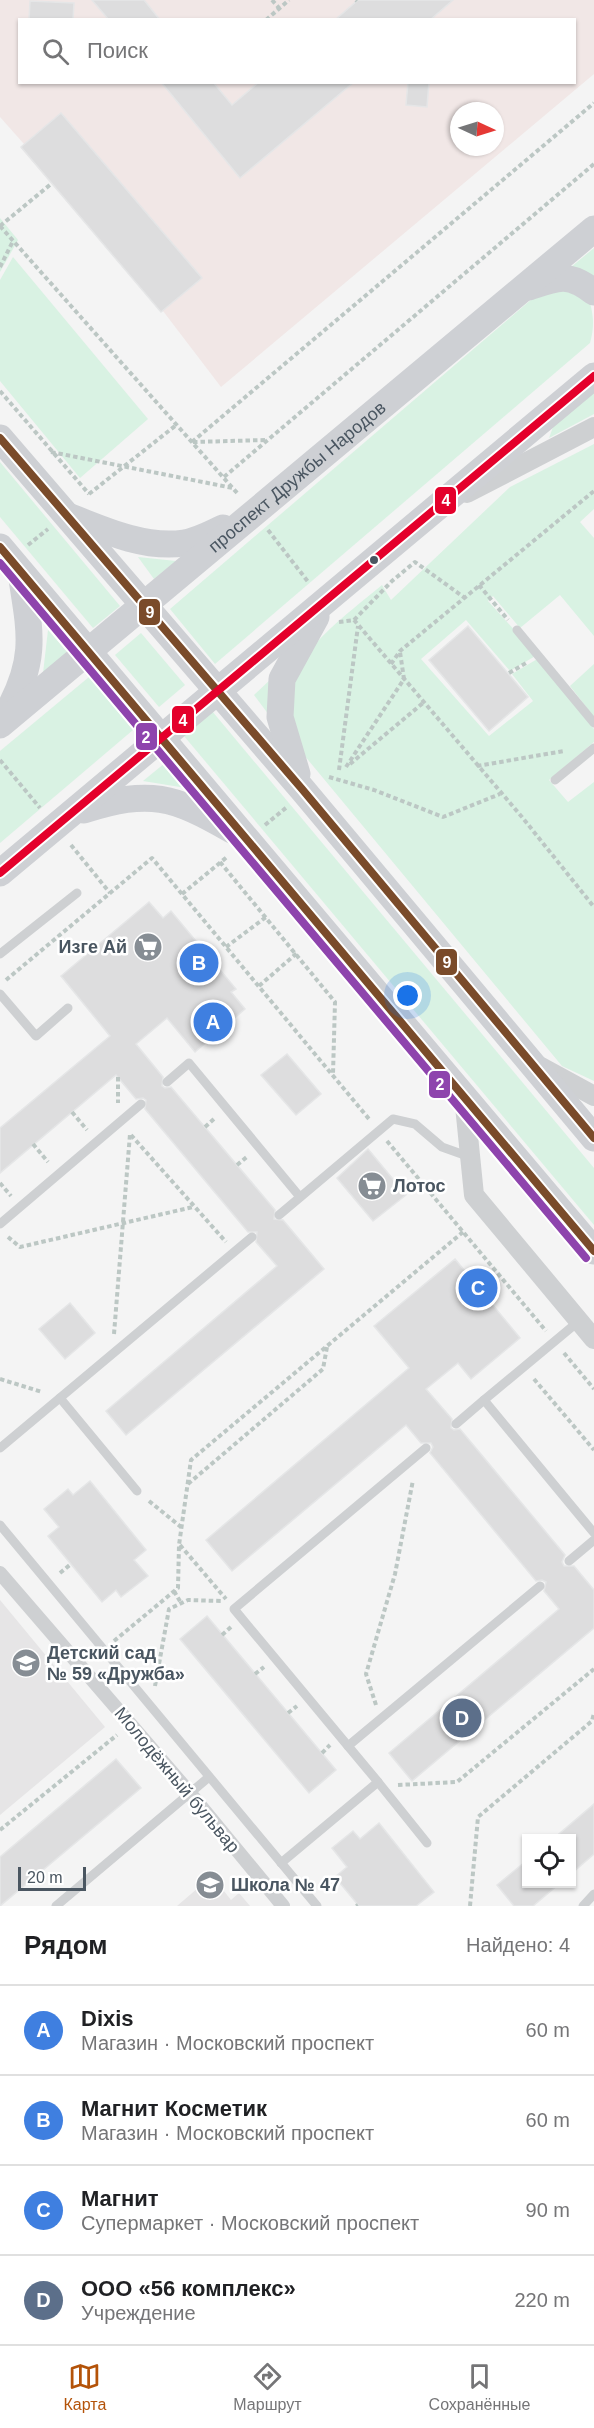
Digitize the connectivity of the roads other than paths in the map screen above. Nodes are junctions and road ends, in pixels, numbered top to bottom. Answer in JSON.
{"nodes":[{"id":1,"x":594,"y":229,"type":"edge"},
{"id":2,"x":522,"y":289,"type":"junction"},
{"id":3,"x":594,"y":292,"type":"edge"},
{"id":4,"x":592,"y":373,"type":"edge"},
{"id":5,"x":594,"y":427,"type":"edge"},
{"id":6,"x":0,"y":438,"type":"edge"},
{"id":7,"x":252,"y":511,"type":"junction"},
{"id":8,"x":432,"y":511,"type":"junction"},
{"id":9,"x":59,"y":520,"type":"junction"},
{"id":10,"x":15,"y":556,"type":"edge"},
{"id":11,"x":324,"y":603,"type":"junction"},
{"id":12,"x":143,"y":605,"type":"junction"},
{"id":13,"x":516,"y":630,"type":"road end"},
{"id":14,"x":88,"y":651,"type":"junction"},
{"id":15,"x":218,"y":691,"type":"junction"},
{"id":16,"x":594,"y":723,"type":"edge"},
{"id":17,"x":0,"y":725,"type":"edge"},
{"id":18,"x":161,"y":738,"type":"junction"},
{"id":19,"x":594,"y":748,"type":"edge"},
{"id":20,"x":555,"y":780,"type":"dead end"},
{"id":21,"x":296,"y":797,"type":"junction"},
{"id":22,"x":69,"y":827,"type":"junction"},
{"id":23,"x":254,"y":834,"type":"junction"},
{"id":24,"x":0,"y":873,"type":"edge"},
{"id":25,"x":76,"y":893,"type":"dead end"},
{"id":26,"x":0,"y":954,"type":"edge"},
{"id":27,"x":0,"y":994,"type":"edge"},
{"id":28,"x":68,"y":1008,"type":"dead end"},
{"id":29,"x":529,"y":1060,"type":"junction"},
{"id":30,"x":167,"y":1082,"type":"dead end"},
{"id":31,"x":464,"y":1096,"type":"junction"},
{"id":32,"x":594,"y":1096,"type":"edge"},
{"id":33,"x":141,"y":1104,"type":"dead end"},
{"id":34,"x":594,"y":1138,"type":"edge"},
{"id":35,"x":470,"y":1157,"type":"junction"},
{"id":36,"x":300,"y":1197,"type":"junction"},
{"id":37,"x":279,"y":1215,"type":"dead end"},
{"id":38,"x":0,"y":1224,"type":"edge"},
{"id":39,"x":252,"y":1237,"type":"dead end"},
{"id":40,"x":594,"y":1251,"type":"edge"},
{"id":41,"x":579,"y":1321,"type":"junction"},
{"id":42,"x":594,"y":1339,"type":"edge"},
{"id":43,"x":60,"y":1398,"type":"junction"},
{"id":44,"x":484,"y":1400,"type":"junction"},
{"id":45,"x":456,"y":1424,"type":"dead end"},
{"id":46,"x":0,"y":1448,"type":"edge"},
{"id":47,"x":426,"y":1448,"type":"dead end"},
{"id":48,"x":137,"y":1491,"type":"road end"},
{"id":49,"x":0,"y":1525,"type":"edge"},
{"id":50,"x":594,"y":1533,"type":"edge"},
{"id":51,"x":594,"y":1540,"type":"edge"},
{"id":52,"x":569,"y":1561,"type":"dead end"},
{"id":53,"x":0,"y":1573,"type":"edge"},
{"id":54,"x":540,"y":1586,"type":"dead end"},
{"id":55,"x":348,"y":1746,"type":"junction"},
{"id":56,"x":209,"y":1777,"type":"junction"},
{"id":57,"x":380,"y":1784,"type":"junction"},
{"id":58,"x":189,"y":1792,"type":"junction"},
{"id":59,"x":427,"y":1843,"type":"dead end"},
{"id":60,"x":281,"y":1863,"type":"junction"},
{"id":61,"x":594,"y":1894,"type":"edge"},
{"id":62,"x":57,"y":1906,"type":"edge"},
{"id":63,"x":283,"y":1906,"type":"edge"},
{"id":64,"x":317,"y":1906,"type":"edge"},
{"id":65,"x":583,"y":1906,"type":"edge"}],
"edges":[{"from":1,"to":2,"type":"main road","name":"проспект Дружбы Народов"},
{"from":2,"to":3,"type":"main road"},
{"from":2,"to":7,"type":"main road","name":"проспект Дружбы Народов"},
{"from":4,"to":8,"type":"main road"},
{"from":5,"to":8,"type":"street"},
{"from":6,"to":9,"type":"main road"},
{"from":7,"to":9,"type":"main road"},
{"from":7,"to":12,"type":"main road","name":"проспект Дружбы Народов"},
{"from":8,"to":11,"type":"main road"},
{"from":9,"to":12,"type":"main road"},
{"from":10,"to":14,"type":"main road"},
{"from":10,"to":17,"type":"main road"},
{"from":11,"to":15,"type":"main road"},
{"from":11,"to":21,"type":"main road"},
{"from":12,"to":14,"type":"main road","name":"проспект Дружбы Народов"},
{"from":12,"to":15,"type":"main road"},
{"from":13,"to":16,"type":"lane"},
{"from":14,"to":17,"type":"main road","name":"проспект Дружбы Народов"},
{"from":14,"to":18,"type":"main road"},
{"from":15,"to":18,"type":"main road"},
{"from":15,"to":21,"type":"main road"},
{"from":18,"to":22,"type":"main road"},
{"from":18,"to":23,"type":"main road"},
{"from":19,"to":20,"type":"lane"},
{"from":21,"to":29,"type":"main road"},
{"from":22,"to":23,"type":"main road"},
{"from":22,"to":24,"type":"main road"},
{"from":23,"to":31,"type":"main road"},
{"from":25,"to":26,"type":"lane"},
{"from":27,"to":28,"type":"lane"},
{"from":29,"to":32,"type":"street"},
{"from":29,"to":34,"type":"main road"},
{"from":30,"to":36,"type":"lane"},
{"from":31,"to":35,"type":"street"},
{"from":31,"to":40,"type":"main road"},
{"from":33,"to":38,"type":"lane"},
{"from":35,"to":36,"type":"lane"},
{"from":35,"to":41,"type":"street"},
{"from":36,"to":37,"type":"lane"},
{"from":39,"to":43,"type":"lane"},
{"from":41,"to":42,"type":"street"},
{"from":41,"to":44,"type":"lane"},
{"from":43,"to":46,"type":"lane"},
{"from":43,"to":48,"type":"lane"},
{"from":44,"to":45,"type":"lane"},
{"from":44,"to":50,"type":"lane"},
{"from":47,"to":55,"type":"lane"},
{"from":49,"to":56,"type":"lane"},
{"from":51,"to":52,"type":"lane"},
{"from":53,"to":58,"type":"street","name":"Молодёжный бульвар"},
{"from":54,"to":55,"type":"lane"},
{"from":55,"to":57,"type":"lane"},
{"from":56,"to":58,"type":"lane"},
{"from":56,"to":60,"type":"lane"},
{"from":57,"to":59,"type":"lane"},
{"from":57,"to":60,"type":"lane"},
{"from":58,"to":62,"type":"lane"},
{"from":58,"to":63,"type":"street","name":"Молодёжный бульвар"},
{"from":60,"to":64,"type":"lane"},
{"from":61,"to":65,"type":"lane"}]}
